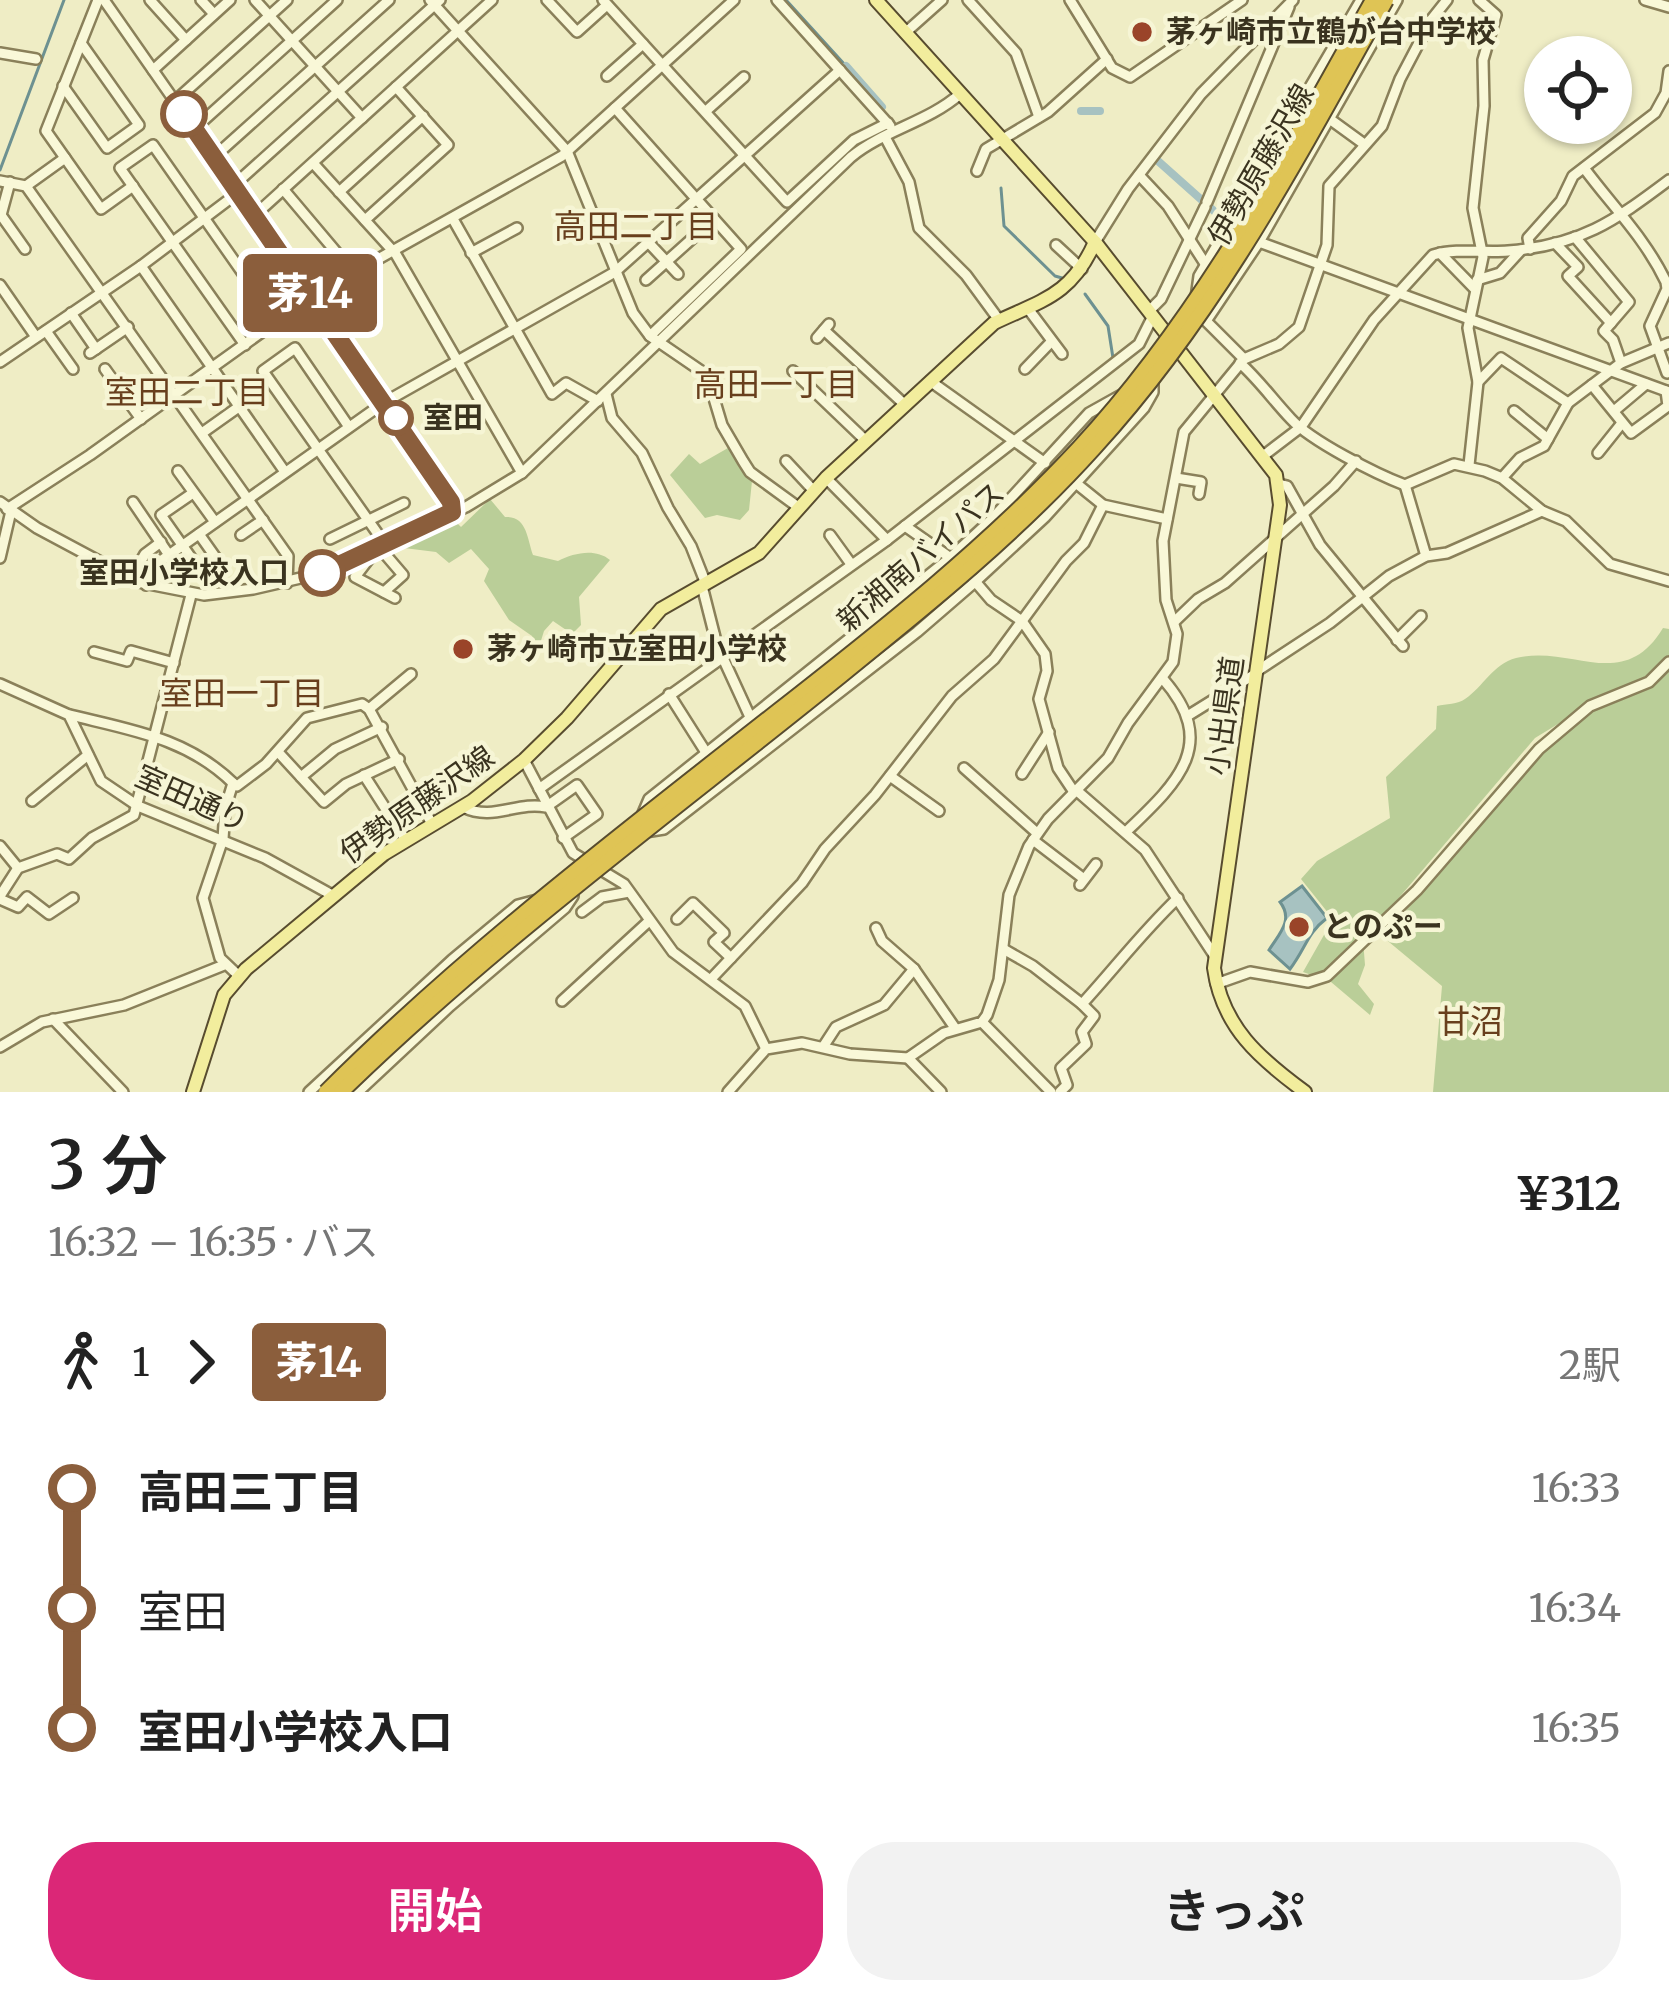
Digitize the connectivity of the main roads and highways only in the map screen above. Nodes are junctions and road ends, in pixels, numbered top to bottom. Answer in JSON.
{"nodes":[{"id":1,"x":876,"y":0,"type":"edge"},
{"id":2,"x":1379,"y":0,"type":"edge"},
{"id":3,"x":1094,"y":242,"type":"junction"},
{"id":4,"x":1201,"y":312,"type":"junction"},
{"id":5,"x":1174,"y":342,"type":"junction"},
{"id":6,"x":193,"y":1092,"type":"edge"},
{"id":7,"x":326,"y":1092,"type":"edge"},
{"id":8,"x":341,"y":1092,"type":"edge"},
{"id":9,"x":1305,"y":1092,"type":"edge"}],
"edges":[{"from":1,"to":3,"type":"main road"},
{"from":2,"to":4,"type":"main road","name":"伊勢原藤沢線"},
{"from":2,"to":4,"type":"main road","name":"伊勢原藤沢線"},
{"from":2,"to":7,"type":"highway","name":"新湘南バイパス","bridge":true},
{"from":2,"to":8,"type":"highway","name":"新湘南バイパス","bridge":true},
{"from":3,"to":5,"type":"main road"},
{"from":3,"to":6,"type":"main road","name":"伊勢原藤沢線"},
{"from":4,"to":5,"type":"main road","name":"伊勢原藤沢線"},
{"from":5,"to":9,"type":"main road","name":"小出県道"}]}
